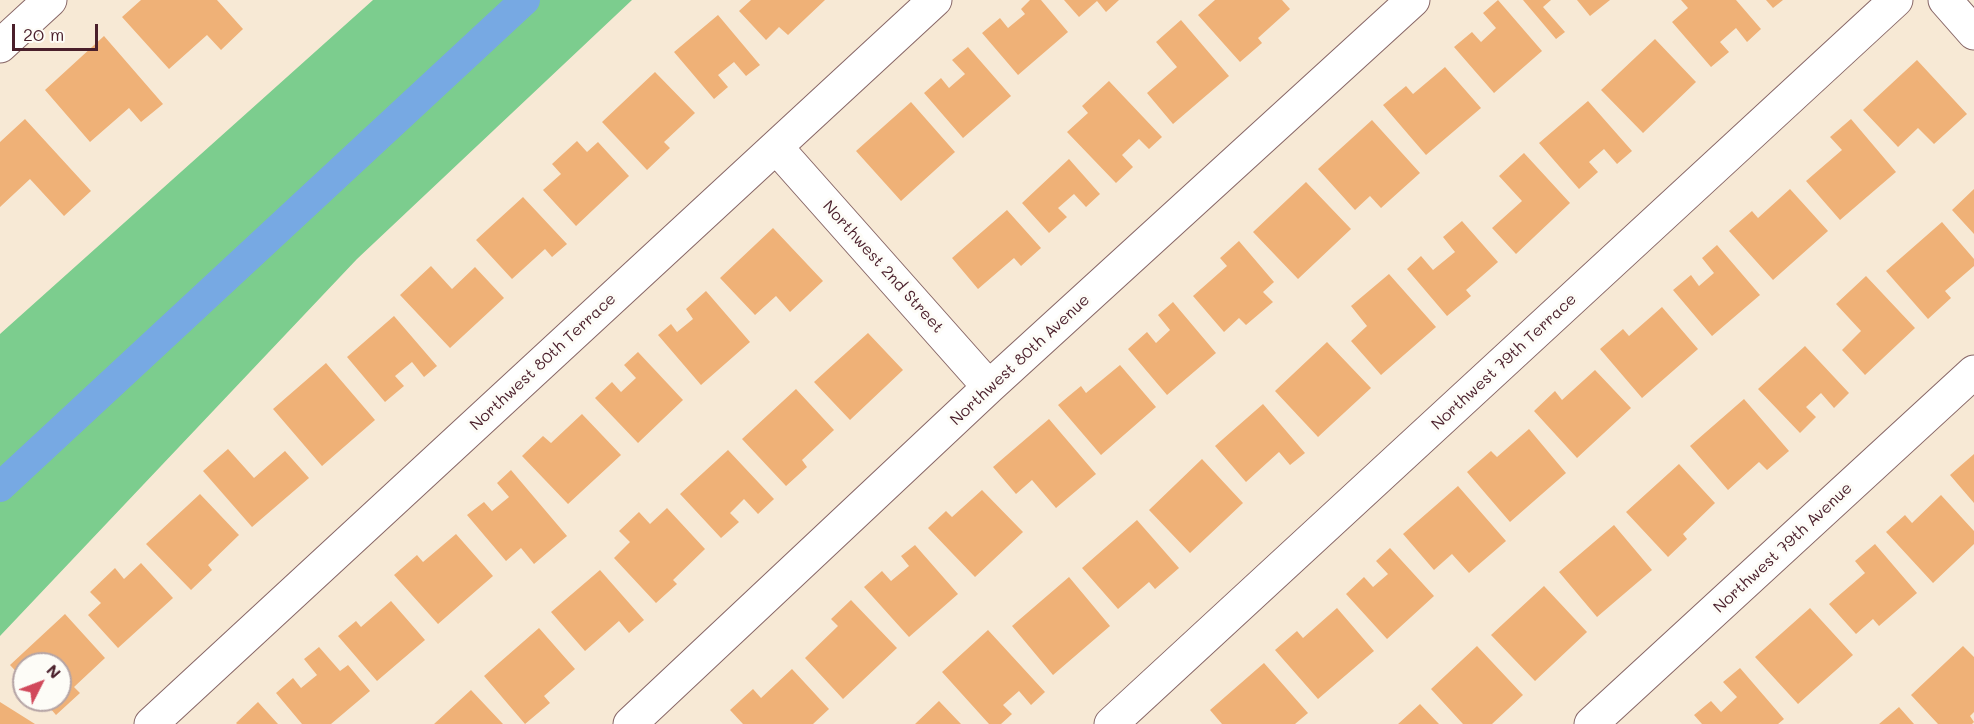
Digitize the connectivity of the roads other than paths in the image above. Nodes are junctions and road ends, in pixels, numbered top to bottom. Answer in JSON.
{"nodes":[{"id":1,"x":50,"y":0,"type":"edge"},
{"id":2,"x":935,"y":0,"type":"edge"},
{"id":3,"x":1413,"y":0,"type":"edge"},
{"id":4,"x":1896,"y":0,"type":"edge"},
{"id":5,"x":1945,"y":0,"type":"edge"},
{"id":6,"x":1974,"y":33,"type":"edge"},
{"id":7,"x":0,"y":46,"type":"edge"},
{"id":8,"x":776,"y":147,"type":"junction"},
{"id":9,"x":1974,"y":372,"type":"edge"},
{"id":10,"x":989,"y":387,"type":"junction"},
{"id":11,"x":151,"y":724,"type":"edge"},
{"id":12,"x":630,"y":724,"type":"edge"},
{"id":13,"x":1111,"y":724,"type":"edge"},
{"id":14,"x":1591,"y":724,"type":"edge"}],
"edges":[{"from":1,"to":7,"type":"street"},
{"from":2,"to":8,"type":"street","name":"Northwest 80th Terrace"},
{"from":3,"to":10,"type":"street","name":"Northwest 80th Avenue"},
{"from":4,"to":13,"type":"street","name":"Northwest 79th Terrace"},
{"from":5,"to":6,"type":"street"},
{"from":8,"to":10,"type":"street","name":"Northwest 2nd Street"},
{"from":8,"to":11,"type":"street","name":"Northwest 80th Terrace"},
{"from":9,"to":14,"type":"street","name":"Northwest 79th Avenue"},
{"from":10,"to":12,"type":"street","name":"Northwest 80th Avenue"}]}
